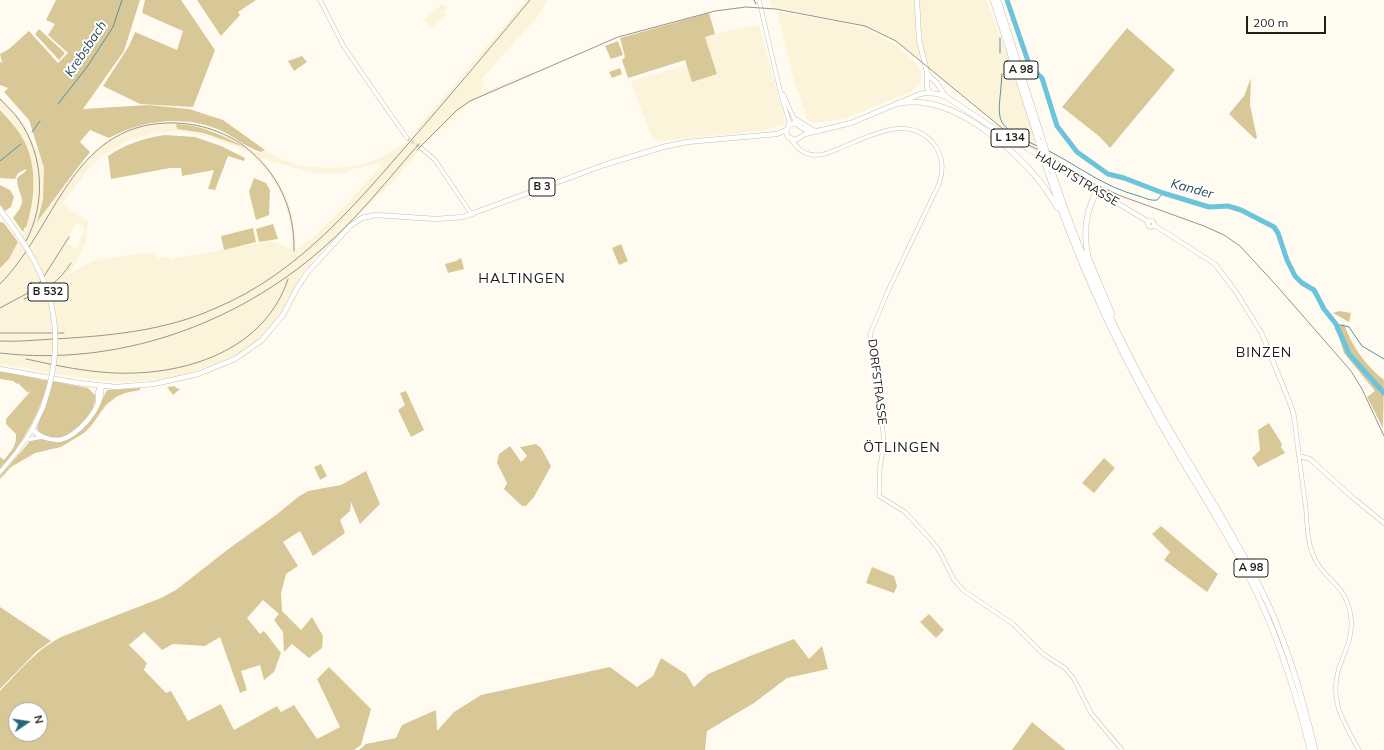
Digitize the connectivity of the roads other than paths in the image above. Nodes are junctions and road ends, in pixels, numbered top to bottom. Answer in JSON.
{"nodes":[{"id":1,"x":320,"y":0,"type":"edge"},
{"id":2,"x":759,"y":0,"type":"edge"},
{"id":3,"x":917,"y":0,"type":"edge"},
{"id":4,"x":993,"y":0,"type":"edge"},
{"id":5,"x":998,"y":0,"type":"edge"},
{"id":6,"x":927,"y":72,"type":"junction"},
{"id":7,"x":934,"y":81,"type":"junction"},
{"id":8,"x":928,"y":88,"type":"junction"},
{"id":9,"x":939,"y":88,"type":"junction"},
{"id":10,"x":782,"y":92,"type":"junction"},
{"id":11,"x":935,"y":93,"type":"junction"},
{"id":12,"x":945,"y":96,"type":"junction"},
{"id":13,"x":898,"y":103,"type":"junction"},
{"id":14,"x":792,"y":116,"type":"junction"},
{"id":15,"x":799,"y":125,"type":"junction"},
{"id":16,"x":788,"y":128,"type":"junction"},
{"id":17,"x":816,"y":130,"type":"junction"},
{"id":18,"x":777,"y":134,"type":"junction"},
{"id":19,"x":800,"y":137,"type":"junction"},
{"id":20,"x":407,"y":138,"type":"tunnel mouth"},
{"id":21,"x":789,"y":138,"type":"junction"},
{"id":22,"x":421,"y":148,"type":"tunnel mouth"},
{"id":23,"x":798,"y":149,"type":"junction"},
{"id":24,"x":1097,"y":191,"type":"junction"},
{"id":25,"x":0,"y":210,"type":"edge"},
{"id":26,"x":472,"y":215,"type":"junction"},
{"id":27,"x":1063,"y":216,"type":"junction"},
{"id":28,"x":1118,"y":334,"type":"junction"},
{"id":29,"x":0,"y":369,"type":"edge"},
{"id":30,"x":86,"y":384,"type":"junction"},
{"id":31,"x":101,"y":386,"type":"junction"},
{"id":32,"x":111,"y":386,"type":"junction"},
{"id":33,"x":99,"y":395,"type":"junction"},
{"id":34,"x":32,"y":430,"type":"junction"},
{"id":35,"x":42,"y":437,"type":"junction"},
{"id":36,"x":26,"y":440,"type":"junction"},
{"id":37,"x":1299,"y":456,"type":"junction"},
{"id":38,"x":0,"y":472,"type":"edge"},
{"id":39,"x":1384,"y":523,"type":"edge"},
{"id":40,"x":1122,"y":750,"type":"edge"},
{"id":41,"x":1310,"y":750,"type":"edge"},
{"id":42,"x":1315,"y":750,"type":"edge"},
{"id":43,"x":1359,"y":750,"type":"edge"}],
"edges":[{"from":1,"to":20,"type":"street"},
{"from":2,"to":10,"type":"street"},
{"from":3,"to":6,"type":"main road","name":"HAUPTSTRASSE"},
{"from":4,"to":27,"type":"highway","number":"A 98","bridge":true},
{"from":5,"to":28,"type":"highway","number":"A 98","bridge":true},
{"from":6,"to":7,"type":"main road","name":"HAUPTSTRASSE"},
{"from":6,"to":8,"type":"main road","name":"HAUPTSTRASSE"},
{"from":7,"to":8,"type":"main road"},
{"from":7,"to":9,"type":"main road","name":"HAUPTSTRASSE"},
{"from":8,"to":11,"type":"main road","name":"HAUPTSTRASSE"},
{"from":8,"to":13,"type":"main road"},
{"from":9,"to":11,"type":"main road"},
{"from":9,"to":12,"type":"main road","name":"HAUPTSTRASSE","number":"L 134"},
{"from":10,"to":14,"type":"street"},
{"from":10,"to":16,"type":"street"},
{"from":11,"to":12,"type":"main road","name":"HAUPTSTRASSE","number":"L 134"},
{"from":12,"to":24,"type":"main road","name":"HAUPTSTRASSE","number":"L 134"},
{"from":13,"to":17,"type":"main road"},
{"from":13,"to":27,"type":"highway"},
{"from":14,"to":15,"type":"street"},
{"from":14,"to":17,"type":"street"},
{"from":15,"to":16,"type":"main road"},
{"from":15,"to":17,"type":"main road"},
{"from":15,"to":19,"type":"main road"},
{"from":16,"to":18,"type":"main road","number":"B 3"},
{"from":16,"to":21,"type":"main road"},
{"from":17,"to":19,"type":"main road"},
{"from":18,"to":21,"type":"main road","number":"B 3"},
{"from":18,"to":26,"type":"main road","number":"B 3"},
{"from":19,"to":21,"type":"main road"},
{"from":19,"to":23,"type":"street"},
{"from":21,"to":23,"type":"street"},
{"from":22,"to":26,"type":"street"},
{"from":23,"to":40,"type":"street","name":"DORFSTRASSE"},
{"from":24,"to":28,"type":"highway"},
{"from":24,"to":37,"type":"main road","name":"HAUPTSTRASSE","number":"L 134"},
{"from":25,"to":34,"type":"main road","number":"B 532","bridge":true},
{"from":26,"to":32,"type":"main road","number":"B 3"},
{"from":27,"to":41,"type":"highway","number":"A 98"},
{"from":28,"to":42,"type":"highway","number":"A 98"},
{"from":29,"to":30,"type":"main road","number":"B 3"},
{"from":30,"to":31,"type":"main road","number":"B 3"},
{"from":30,"to":33,"type":"main road"},
{"from":31,"to":32,"type":"main road","number":"B 3"},
{"from":31,"to":33,"type":"main road"},
{"from":32,"to":33,"type":"main road"},
{"from":33,"to":35,"type":"main road"},
{"from":34,"to":35,"type":"main road"},
{"from":34,"to":36,"type":"street"},
{"from":35,"to":36,"type":"street"},
{"from":36,"to":38,"type":"street"},
{"from":37,"to":39,"type":"main road"},
{"from":37,"to":43,"type":"street"}]}
